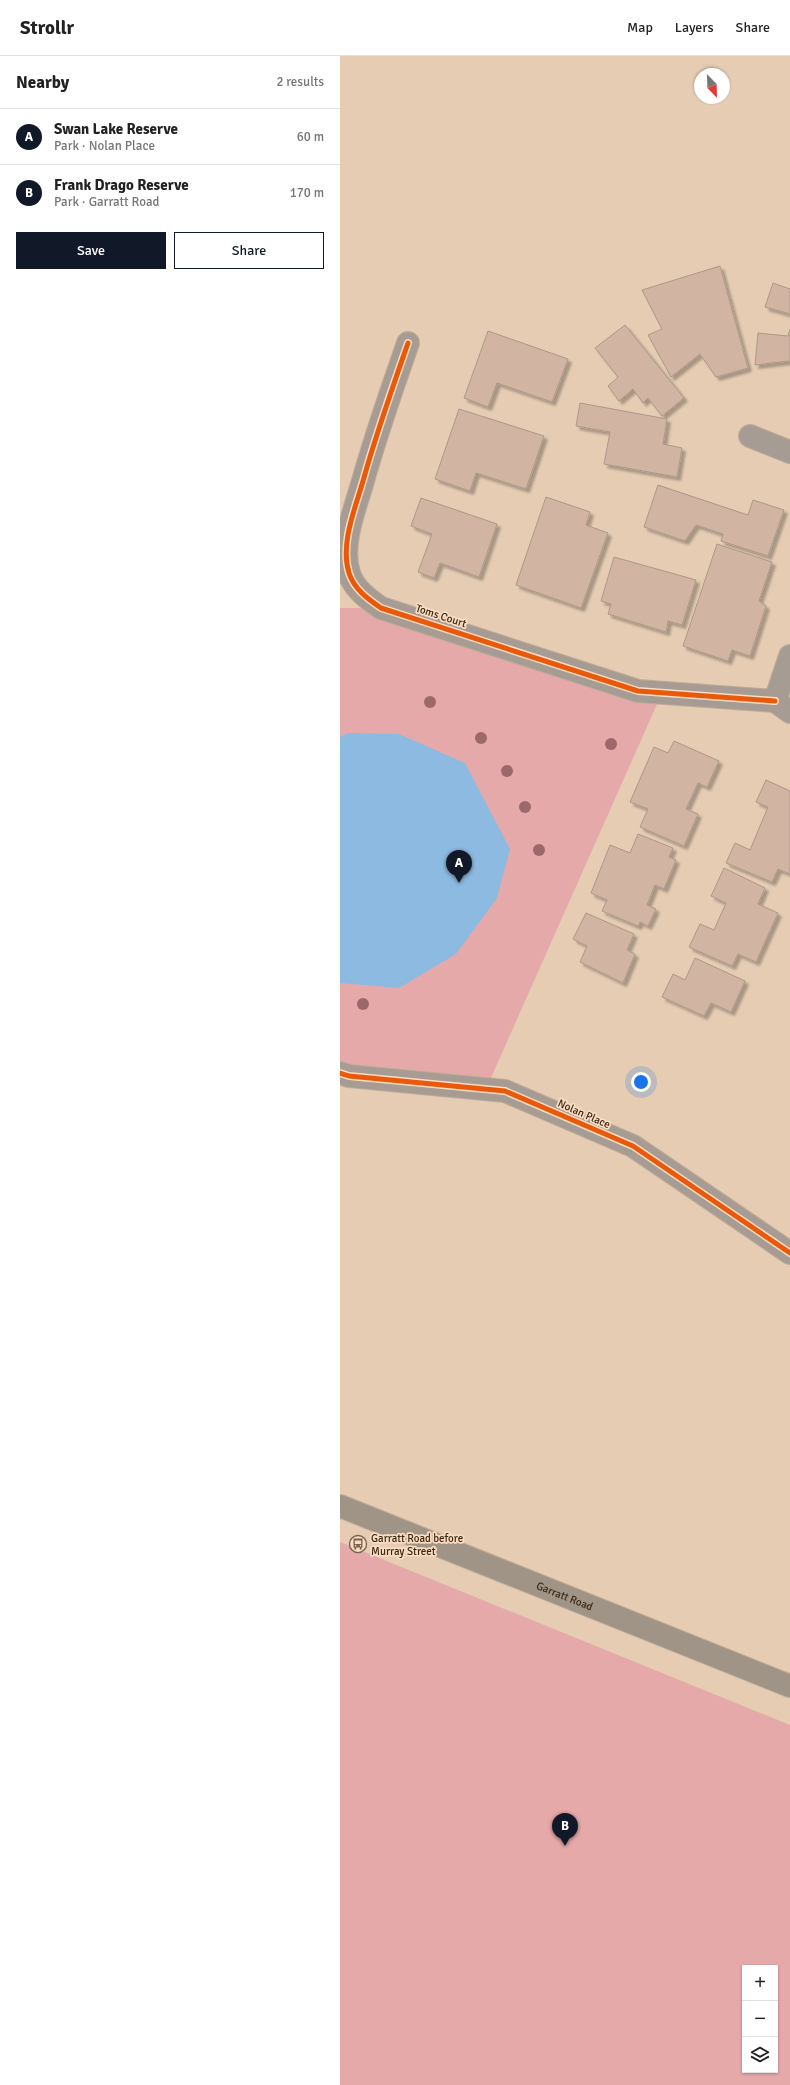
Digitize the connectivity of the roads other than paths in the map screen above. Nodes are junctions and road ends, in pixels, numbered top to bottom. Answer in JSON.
{"nodes":[{"id":1,"x":408,"y":343,"type":"dead end"},
{"id":2,"x":750,"y":436,"type":"dead end"},
{"id":3,"x":790,"y":452,"type":"edge"},
{"id":4,"x":790,"y":656,"type":"edge"},
{"id":5,"x":783,"y":706,"type":"edge"},
{"id":6,"x":340,"y":1073,"type":"edge"},
{"id":7,"x":790,"y":1253,"type":"edge"},
{"id":8,"x":340,"y":1506,"type":"edge"},
{"id":9,"x":790,"y":1686,"type":"edge"}],
"edges":[{"from":1,"to":5,"type":"street","name":"Toms Court"},
{"from":2,"to":3,"type":"street"},
{"from":4,"to":5,"type":"street"},
{"from":6,"to":7,"type":"street","name":"Nolan Place"},
{"from":8,"to":9,"type":"main road","name":"Garratt Road"}]}
